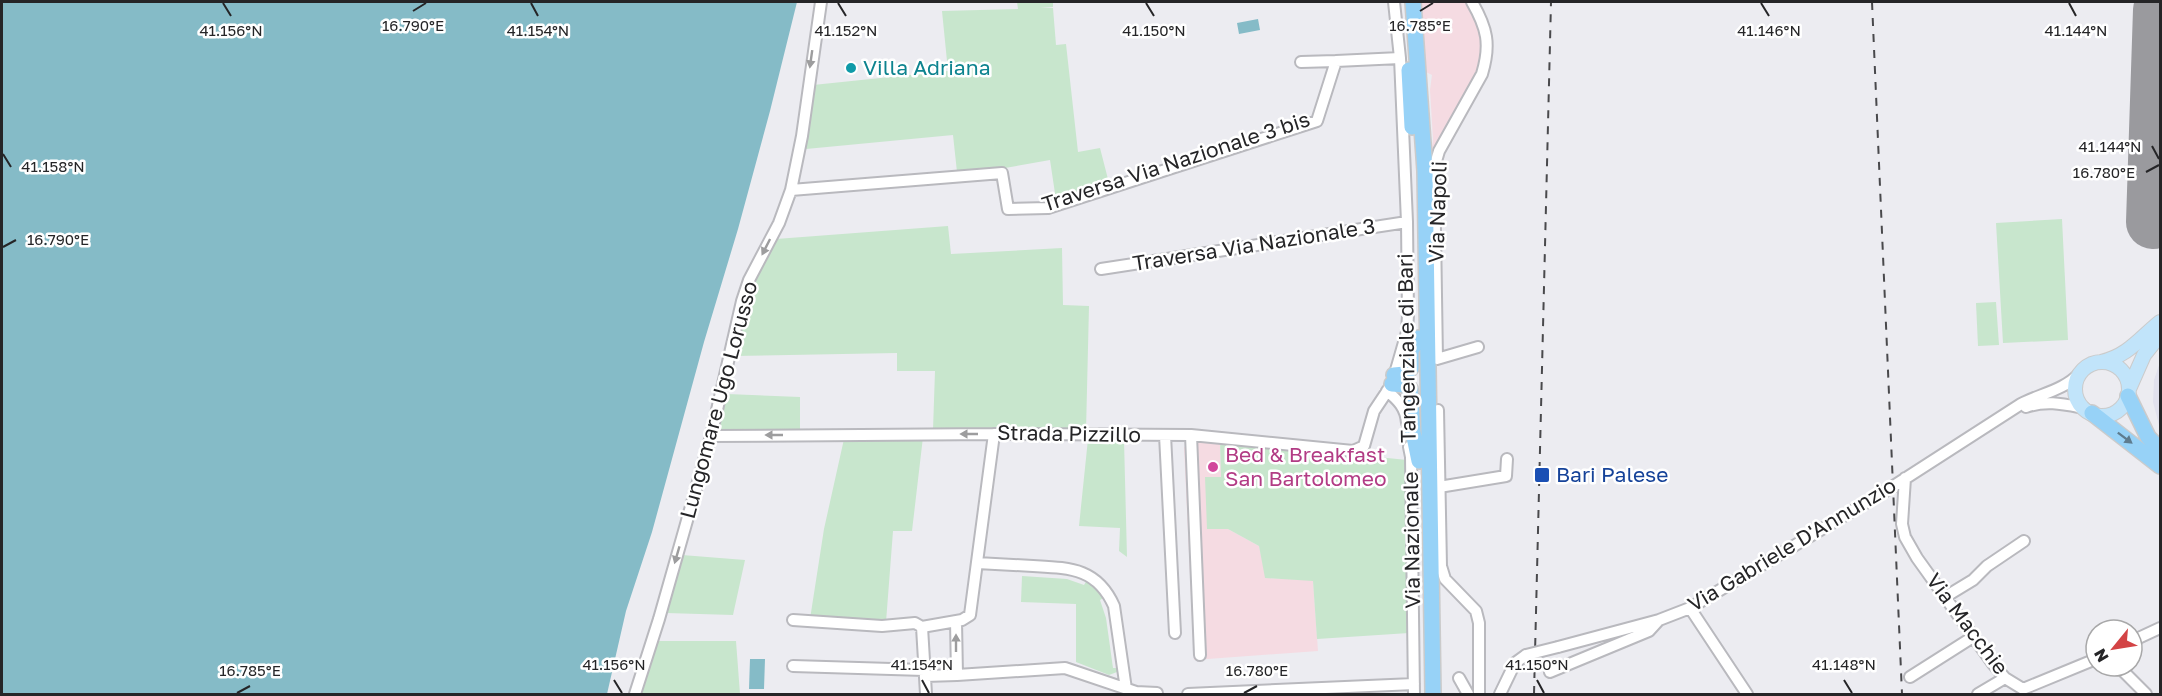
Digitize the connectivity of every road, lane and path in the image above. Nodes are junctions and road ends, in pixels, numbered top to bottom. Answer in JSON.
{"nodes":[{"id":1,"x":821,"y":2,"type":"edge"},
{"id":2,"x":1394,"y":2,"type":"edge"},
{"id":3,"x":1404,"y":2,"type":"edge"},
{"id":4,"x":1413,"y":2,"type":"edge"},
{"id":5,"x":1472,"y":2,"type":"edge"},
{"id":6,"x":1400,"y":58,"type":"junction"},
{"id":7,"x":1336,"y":61,"type":"junction"},
{"id":8,"x":1301,"y":62,"type":"dead end"},
{"id":9,"x":791,"y":190,"type":"junction"},
{"id":10,"x":1407,"y":222,"type":"junction"},
{"id":11,"x":1101,"y":269,"type":"dead end"},
{"id":12,"x":2157,"y":332,"type":"edge"},
{"id":13,"x":1418,"y":338,"type":"junction"},
{"id":14,"x":1478,"y":347,"type":"dead end"},
{"id":15,"x":2101,"y":362,"type":"junction"},
{"id":16,"x":2079,"y":374,"type":"junction"},
{"id":17,"x":1391,"y":383,"type":"junction"},
{"id":18,"x":2128,"y":392,"type":"junction"},
{"id":19,"x":1438,"y":410,"type":"dead end"},
{"id":20,"x":2088,"y":411,"type":"junction"},
{"id":21,"x":2012,"y":412,"type":"junction"},
{"id":22,"x":994,"y":434,"type":"junction"},
{"id":23,"x":1165,"y":435,"type":"junction"},
{"id":24,"x":1191,"y":435,"type":"junction"},
{"id":25,"x":711,"y":436,"type":"junction"},
{"id":26,"x":1507,"y":459,"type":"dead end"},
{"id":27,"x":2160,"y":460,"type":"edge"},
{"id":28,"x":1419,"y":461,"type":"junction"},
{"id":29,"x":1905,"y":478,"type":"junction"},
{"id":30,"x":1439,"y":487,"type":"junction"},
{"id":31,"x":2024,"y":541,"type":"dead end"},
{"id":32,"x":977,"y":563,"type":"junction"},
{"id":33,"x":1945,"y":597,"type":"junction"},
{"id":34,"x":1690,"y":608,"type":"junction"},
{"id":35,"x":793,"y":620,"type":"dead end"},
{"id":36,"x":1659,"y":620,"type":"junction"},
{"id":37,"x":956,"y":621,"type":"junction"},
{"id":38,"x":922,"y":627,"type":"junction"},
{"id":39,"x":2160,"y":628,"type":"edge"},
{"id":40,"x":1175,"y":633,"type":"dead end"},
{"id":41,"x":2144,"y":635,"type":"edge"},
{"id":42,"x":1973,"y":637,"type":"junction"},
{"id":43,"x":1200,"y":655,"type":"dead end"},
{"id":44,"x":2084,"y":663,"type":"edge"},
{"id":45,"x":793,"y":666,"type":"dead end"},
{"id":46,"x":1550,"y":672,"type":"dead end"},
{"id":47,"x":924,"y":673,"type":"junction"},
{"id":48,"x":957,"y":675,"type":"junction"},
{"id":49,"x":1910,"y":677,"type":"dead end"},
{"id":50,"x":1459,"y":678,"type":"dead end"},
{"id":51,"x":2005,"y":678,"type":"junction"},
{"id":52,"x":2130,"y":678,"type":"edge"},
{"id":53,"x":1126,"y":689,"type":"junction"},
{"id":54,"x":2019,"y":690,"type":"edge"},
{"id":55,"x":1417,"y":691,"type":"edge"},
{"id":56,"x":1157,"y":693,"type":"dead end"},
{"id":57,"x":635,"y":694,"type":"edge"},
{"id":58,"x":926,"y":694,"type":"edge"},
{"id":59,"x":1188,"y":694,"type":"edge"},
{"id":60,"x":1433,"y":694,"type":"edge"},
{"id":61,"x":1468,"y":694,"type":"edge"},
{"id":62,"x":1479,"y":694,"type":"edge"},
{"id":63,"x":1500,"y":694,"type":"edge"},
{"id":64,"x":1748,"y":694,"type":"edge"},
{"id":65,"x":1978,"y":694,"type":"edge"},
{"id":66,"x":2146,"y":694,"type":"edge"}],
"edges":[{"from":1,"to":9,"type":"street","name":"Lungomare Ugo Lorusso","one_way":true},
{"from":2,"to":6,"type":"street"},
{"from":3,"to":13,"type":"highway","name":"Tangenziale di Bari"},
{"from":4,"to":60,"type":"highway","name":"Tangenziale di Bari"},
{"from":5,"to":14,"type":"street","name":"Via Napoli"},
{"from":6,"to":7,"type":"street"},
{"from":6,"to":10,"type":"street"},
{"from":7,"to":8,"type":"street"},
{"from":7,"to":9,"type":"street","name":"Traversa Via Nazionale 3 bis"},
{"from":9,"to":25,"type":"street","name":"Lungomare Ugo Lorusso","one_way":true},
{"from":10,"to":11,"type":"street","name":"Traversa Via Nazionale 3"},
{"from":10,"to":17,"type":"street"},
{"from":12,"to":15,"type":"main road"},
{"from":12,"to":18,"type":"main road"},
{"from":13,"to":17,"type":"highway"},
{"from":13,"to":28,"type":"highway","name":"Tangenziale di Bari"},
{"from":15,"to":16,"type":"main road"},
{"from":15,"to":18,"type":"main road"},
{"from":16,"to":20,"type":"main road"},
{"from":16,"to":21,"type":"street"},
{"from":17,"to":24,"type":"street","name":"Strada Pizzillo"},
{"from":17,"to":28,"type":"highway"},
{"from":17,"to":55,"type":"street","name":"Via Nazionale"},
{"from":18,"to":20,"type":"main road"},
{"from":18,"to":27,"type":"highway"},
{"from":19,"to":30,"type":"street"},
{"from":20,"to":21,"type":"street"},
{"from":20,"to":27,"type":"highway","one_way":true},
{"from":21,"to":29,"type":"street","name":"Via Gabriele D'Annunzio"},
{"from":22,"to":23,"type":"street","name":"Strada Pizzillo"},
{"from":22,"to":25,"type":"street","name":"Strada Pizzillo","one_way":true},
{"from":22,"to":32,"type":"street"},
{"from":23,"to":24,"type":"street","name":"Strada Pizzillo"},
{"from":23,"to":40,"type":"street"},
{"from":24,"to":43,"type":"street"},
{"from":25,"to":57,"type":"street","name":"Lungomare Ugo Lorusso","one_way":true},
{"from":26,"to":30,"type":"street"},
{"from":28,"to":55,"type":"highway","name":"Tangenziale di Bari"},
{"from":29,"to":33,"type":"street","name":"Via Macchie"},
{"from":29,"to":34,"type":"street","name":"Via Gabriele D'Annunzio"},
{"from":30,"to":62,"type":"street"},
{"from":31,"to":33,"type":"street"},
{"from":32,"to":37,"type":"street"},
{"from":32,"to":53,"type":"street"},
{"from":33,"to":42,"type":"street","name":"Via Macchie"},
{"from":34,"to":36,"type":"street","name":"Via Gabriele D'Annunzio"},
{"from":34,"to":64,"type":"street"},
{"from":35,"to":38,"type":"street"},
{"from":36,"to":46,"type":"street"},
{"from":36,"to":63,"type":"street","name":"Via Gabriele D'Annunzio","bridge":true},
{"from":37,"to":38,"type":"street"},
{"from":48,"to":37,"type":"street","one_way":true},
{"from":38,"to":47,"type":"street"},
{"from":39,"to":41,"type":"street"},
{"from":42,"to":49,"type":"street"},
{"from":42,"to":51,"type":"street","name":"Via Macchie"},
{"from":44,"to":54,"type":"street","name":"Via Macchie"},
{"from":45,"to":47,"type":"street"},
{"from":47,"to":48,"type":"street"},
{"from":47,"to":58,"type":"street"},
{"from":48,"to":53,"type":"street"},
{"from":50,"to":61,"type":"street"},
{"from":51,"to":54,"type":"street","name":"Via Macchie"},
{"from":51,"to":65,"type":"street"},
{"from":52,"to":66,"type":"street"},
{"from":53,"to":56,"type":"street"},
{"from":55,"to":59,"type":"street"}]}
